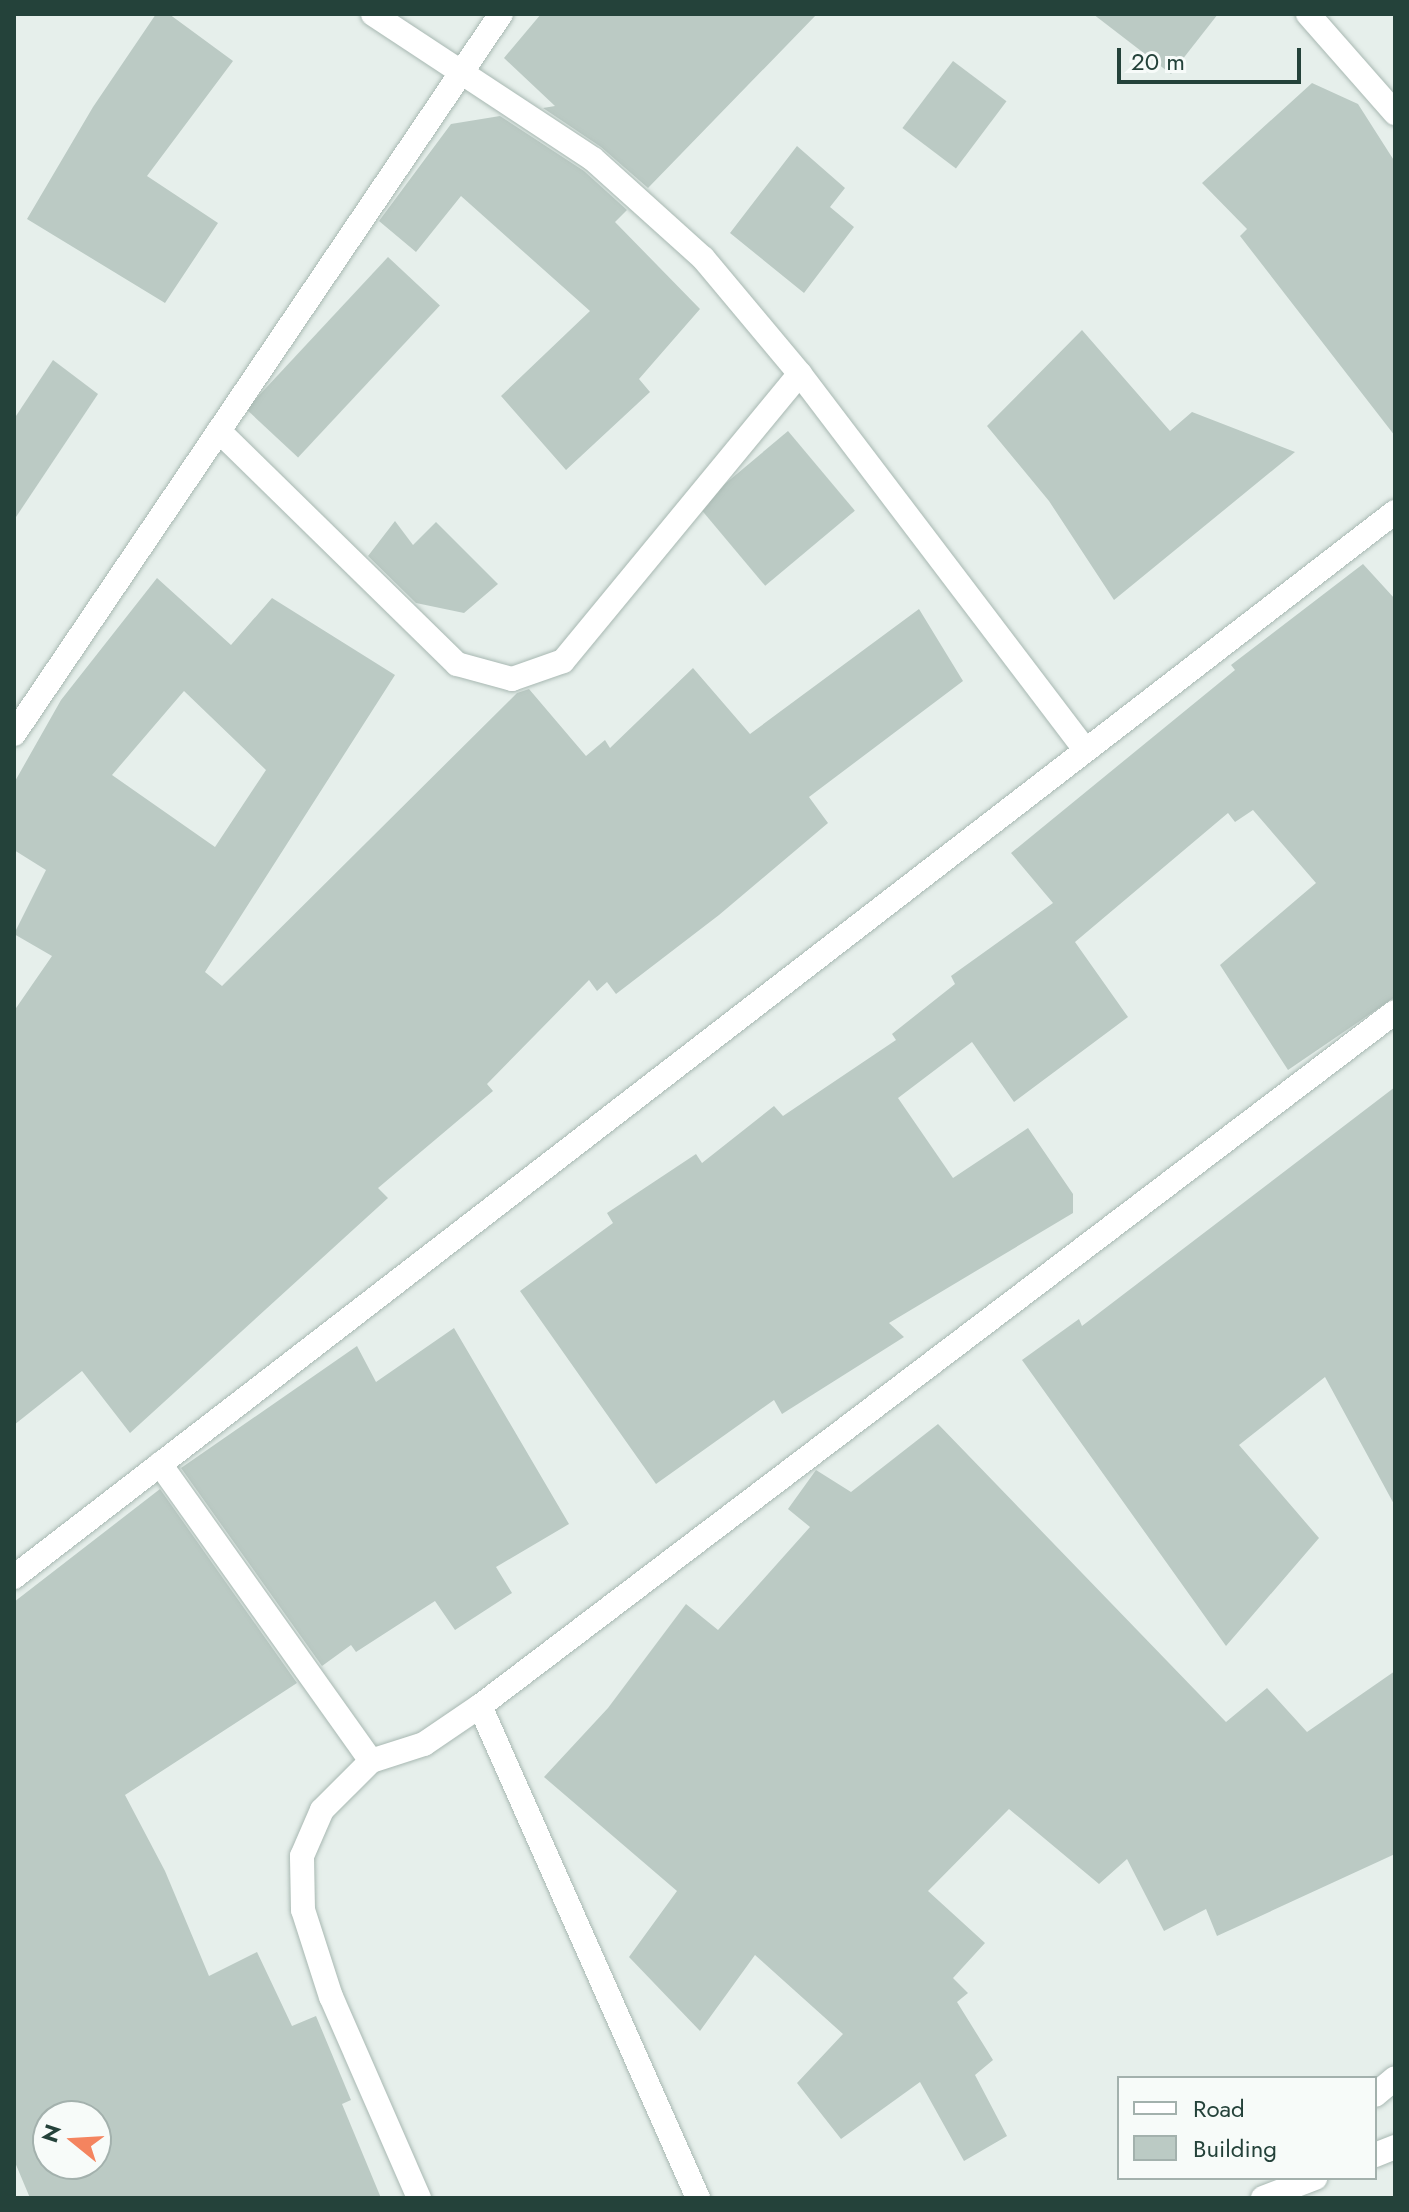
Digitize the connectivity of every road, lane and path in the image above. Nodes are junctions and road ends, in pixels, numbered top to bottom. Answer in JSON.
{"nodes":[{"id":1,"x":373,"y":14,"type":"edge"},
{"id":2,"x":501,"y":14,"type":"edge"},
{"id":3,"x":1308,"y":14,"type":"edge"},
{"id":4,"x":462,"y":69,"type":"junction"},
{"id":5,"x":1395,"y":113,"type":"edge"},
{"id":6,"x":800,"y":374,"type":"junction"},
{"id":7,"x":219,"y":431,"type":"junction"},
{"id":8,"x":1395,"y":512,"type":"edge"},
{"id":9,"x":14,"y":734,"type":"edge"},
{"id":10,"x":1085,"y":749,"type":"junction"},
{"id":11,"x":1395,"y":1012,"type":"edge"},
{"id":12,"x":160,"y":1464,"type":"junction"},
{"id":13,"x":14,"y":1577,"type":"edge"},
{"id":14,"x":480,"y":1706,"type":"junction"},
{"id":15,"x":371,"y":1761,"type":"junction"},
{"id":16,"x":1395,"y":2078,"type":"edge"},
{"id":17,"x":1377,"y":2093,"type":"edge"},
{"id":18,"x":1274,"y":2180,"type":"edge"},
{"id":19,"x":1310,"y":2180,"type":"edge"},
{"id":20,"x":419,"y":2198,"type":"edge"},
{"id":21,"x":698,"y":2198,"type":"edge"},
{"id":22,"x":1252,"y":2198,"type":"edge"},
{"id":23,"x":1263,"y":2198,"type":"edge"}],
"edges":[{"from":1,"to":4,"type":"street"},
{"from":2,"to":4,"type":"street"},
{"from":3,"to":5,"type":"street"},
{"from":4,"to":6,"type":"street"},
{"from":4,"to":7,"type":"street"},
{"from":6,"to":7,"type":"street"},
{"from":6,"to":10,"type":"street"},
{"from":7,"to":9,"type":"street"},
{"from":8,"to":10,"type":"street"},
{"from":10,"to":12,"type":"street"},
{"from":11,"to":14,"type":"street"},
{"from":12,"to":13,"type":"street"},
{"from":12,"to":15,"type":"street"},
{"from":14,"to":15,"type":"street"},
{"from":14,"to":21,"type":"street"},
{"from":15,"to":20,"type":"street"},
{"from":16,"to":17,"type":"street"},
{"from":18,"to":22,"type":"street"},
{"from":19,"to":23,"type":"street"}]}
